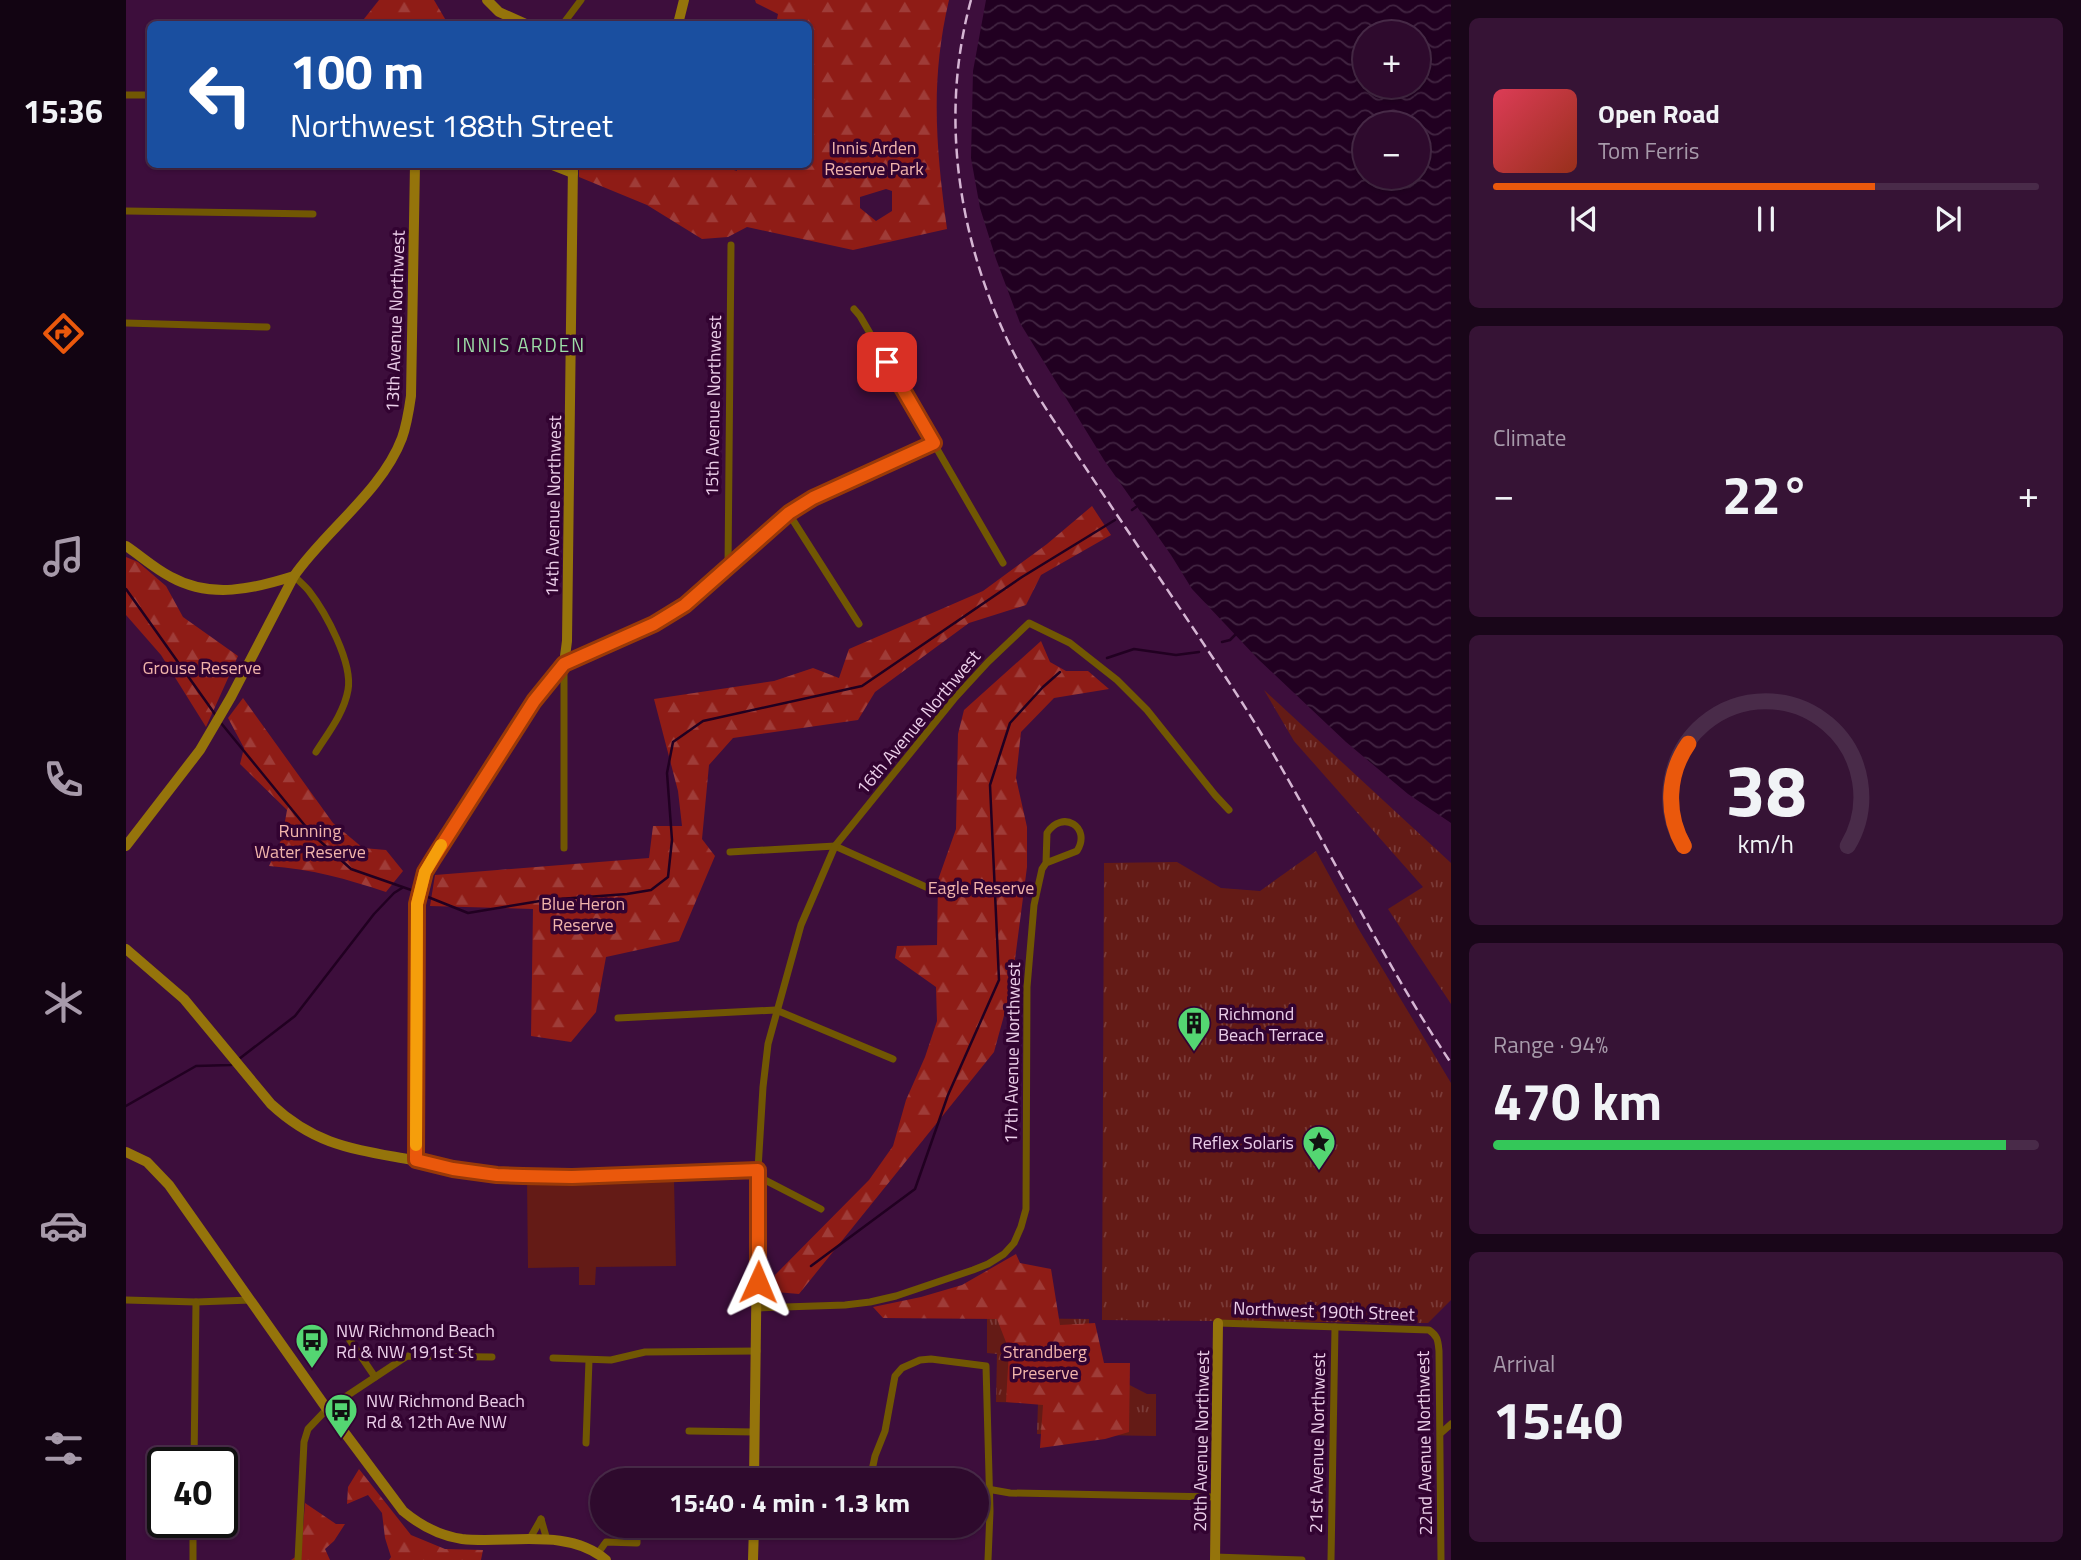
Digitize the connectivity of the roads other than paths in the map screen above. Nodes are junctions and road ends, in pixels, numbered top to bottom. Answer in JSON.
{"nodes":[{"id":1,"x":487,"y":0,"type":"edge"},
{"id":2,"x":581,"y":0,"type":"edge"},
{"id":3,"x":684,"y":0,"type":"edge"},
{"id":4,"x":519,"y":21,"type":"edge"},
{"id":5,"x":565,"y":21,"type":"edge"},
{"id":6,"x":679,"y":21,"type":"edge"},
{"id":7,"x":126,"y":94,"type":"edge"},
{"id":8,"x":147,"y":95,"type":"edge"},
{"id":9,"x":415,"y":168,"type":"edge"},
{"id":10,"x":573,"y":169,"type":"edge"},
{"id":11,"x":126,"y":211,"type":"edge"},
{"id":12,"x":313,"y":214,"type":"dead end"},
{"id":13,"x":731,"y":245,"type":"dead end"},
{"id":14,"x":854,"y":309,"type":"dead end"},
{"id":15,"x":126,"y":323,"type":"edge"},
{"id":16,"x":267,"y":327,"type":"dead end"},
{"id":17,"x":934,"y":443,"type":"junction"},
{"id":18,"x":789,"y":513,"type":"junction"},
{"id":19,"x":126,"y":546,"type":"edge"},
{"id":20,"x":1003,"y":563,"type":"dead end"},
{"id":21,"x":728,"y":568,"type":"junction"},
{"id":22,"x":294,"y":576,"type":"junction"},
{"id":23,"x":859,"y":624,"type":"dead end"},
{"id":24,"x":564,"y":664,"type":"junction"},
{"id":25,"x":316,"y":752,"type":"dead end"},
{"id":26,"x":1229,"y":810,"type":"dead end"},
{"id":27,"x":126,"y":846,"type":"edge"},
{"id":28,"x":835,"y":846,"type":"junction"},
{"id":29,"x":564,"y":848,"type":"dead end"},
{"id":30,"x":730,"y":852,"type":"dead end"},
{"id":31,"x":1046,"y":863,"type":"junction"},
{"id":32,"x":926,"y":887,"type":"dead end"},
{"id":33,"x":126,"y":949,"type":"edge"},
{"id":34,"x":776,"y":1010,"type":"junction"},
{"id":35,"x":618,"y":1018,"type":"dead end"},
{"id":36,"x":893,"y":1059,"type":"dead end"},
{"id":37,"x":126,"y":1152,"type":"edge"},
{"id":38,"x":416,"y":1160,"type":"junction"},
{"id":39,"x":759,"y":1173,"type":"junction"},
{"id":40,"x":821,"y":1209,"type":"dead end"},
{"id":41,"x":126,"y":1300,"type":"edge"},
{"id":42,"x":251,"y":1300,"type":"junction"},
{"id":43,"x":196,"y":1302,"type":"junction"},
{"id":44,"x":757,"y":1308,"type":"junction"},
{"id":45,"x":1218,"y":1323,"type":"joint"},
{"id":46,"x":1335,"y":1327,"type":"junction"},
{"id":47,"x":343,"y":1329,"type":"dead end"},
{"id":48,"x":1429,"y":1330,"type":"joint"},
{"id":49,"x":757,"y":1351,"type":"junction"},
{"id":50,"x":492,"y":1357,"type":"dead end"},
{"id":51,"x":553,"y":1358,"type":"dead end"},
{"id":52,"x":589,"y":1360,"type":"junction"},
{"id":53,"x":375,"y":1377,"type":"junction"},
{"id":54,"x":327,"y":1409,"type":"junction"},
{"id":55,"x":1451,"y":1424,"type":"edge"},
{"id":56,"x":689,"y":1432,"type":"dead end"},
{"id":57,"x":755,"y":1432,"type":"junction"},
{"id":58,"x":1441,"y":1433,"type":"junction"},
{"id":59,"x":586,"y":1443,"type":"dead end"},
{"id":60,"x":194,"y":1447,"type":"edge"},
{"id":61,"x":754,"y":1468,"type":"edge"},
{"id":62,"x":872,"y":1468,"type":"edge"},
{"id":63,"x":988,"y":1468,"type":"edge"},
{"id":64,"x":989,"y":1490,"type":"edge"},
{"id":65,"x":1215,"y":1497,"type":"junction"},
{"id":66,"x":193,"y":1538,"type":"edge"},
{"id":67,"x":637,"y":1538,"type":"edge"},
{"id":68,"x":754,"y":1538,"type":"edge"},
{"id":69,"x":988,"y":1538,"type":"edge"},
{"id":70,"x":529,"y":1540,"type":"junction"},
{"id":71,"x":547,"y":1540,"type":"junction"},
{"id":72,"x":602,"y":1556,"type":"edge"},
{"id":73,"x":1215,"y":1559,"type":"edge"},
{"id":74,"x":193,"y":1560,"type":"edge"},
{"id":75,"x":298,"y":1560,"type":"edge"},
{"id":76,"x":753,"y":1560,"type":"edge"},
{"id":77,"x":988,"y":1560,"type":"edge"},
{"id":78,"x":1302,"y":1560,"type":"edge"},
{"id":79,"x":1331,"y":1560,"type":"edge"},
{"id":80,"x":1441,"y":1560,"type":"edge"}],
"edges":[{"from":1,"to":4,"type":"street"},
{"from":2,"to":5,"type":"street"},
{"from":3,"to":6,"type":"street"},
{"from":7,"to":8,"type":"street"},
{"from":9,"to":22,"type":"street","name":"13th Avenue Northwest"},
{"from":10,"to":24,"type":"street","name":"14th Avenue Northwest"},
{"from":11,"to":12,"type":"street"},
{"from":13,"to":21,"type":"street","name":"15th Avenue Northwest"},
{"from":14,"to":17,"type":"street"},
{"from":15,"to":16,"type":"street"},
{"from":17,"to":18,"type":"street"},
{"from":17,"to":20,"type":"street"},
{"from":18,"to":21,"type":"street"},
{"from":18,"to":23,"type":"street"},
{"from":19,"to":22,"type":"street"},
{"from":21,"to":24,"type":"street"},
{"from":22,"to":25,"type":"street"},
{"from":22,"to":27,"type":"street","name":"13th Avenue Northwest"},
{"from":24,"to":29,"type":"street","name":"14th Avenue Northwest"},
{"from":24,"to":38,"type":"street"},
{"from":26,"to":28,"type":"street","name":"16th Avenue Northwest"},
{"from":28,"to":30,"type":"street"},
{"from":28,"to":32,"type":"street"},
{"from":28,"to":34,"type":"street"},
{"from":31,"to":31,"type":"street","name":"17th Avenue Northwest"},
{"from":31,"to":44,"type":"street","name":"17th Avenue Northwest"},
{"from":33,"to":38,"type":"street"},
{"from":34,"to":35,"type":"street"},
{"from":34,"to":36,"type":"street"},
{"from":34,"to":39,"type":"street"},
{"from":37,"to":42,"type":"street"},
{"from":38,"to":39,"type":"street"},
{"from":39,"to":40,"type":"street"},
{"from":39,"to":44,"type":"street"},
{"from":41,"to":43,"type":"street"},
{"from":42,"to":43,"type":"street"},
{"from":42,"to":54,"type":"street"},
{"from":43,"to":60,"type":"street"},
{"from":44,"to":49,"type":"street"},
{"from":45,"to":46,"type":"street","name":"Northwest 190th Street"},
{"from":45,"to":65,"type":"street","name":"20th Avenue Northwest"},
{"from":46,"to":48,"type":"street","name":"Northwest 190th Street"},
{"from":46,"to":79,"type":"street","name":"21st Avenue Northwest"},
{"from":47,"to":53,"type":"street"},
{"from":48,"to":58,"type":"street","name":"22nd Avenue Northwest"},
{"from":49,"to":52,"type":"street"},
{"from":49,"to":57,"type":"street"},
{"from":50,"to":53,"type":"street"},
{"from":51,"to":52,"type":"street"},
{"from":52,"to":59,"type":"street"},
{"from":53,"to":54,"type":"street"},
{"from":54,"to":70,"type":"street"},
{"from":54,"to":75,"type":"street"},
{"from":55,"to":58,"type":"street"},
{"from":56,"to":57,"type":"street"},
{"from":57,"to":61,"type":"street"},
{"from":58,"to":80,"type":"street","name":"22nd Avenue Northwest"},
{"from":62,"to":63,"type":"street"},
{"from":64,"to":65,"type":"street"},
{"from":65,"to":73,"type":"street","name":"20th Avenue Northwest"},
{"from":66,"to":74,"type":"street"},
{"from":67,"to":72,"type":"street"},
{"from":68,"to":76,"type":"street"},
{"from":69,"to":77,"type":"street"},
{"from":70,"to":71,"type":"street"},
{"from":70,"to":71,"type":"street"},
{"from":71,"to":72,"type":"street"},
{"from":73,"to":78,"type":"street"}]}
